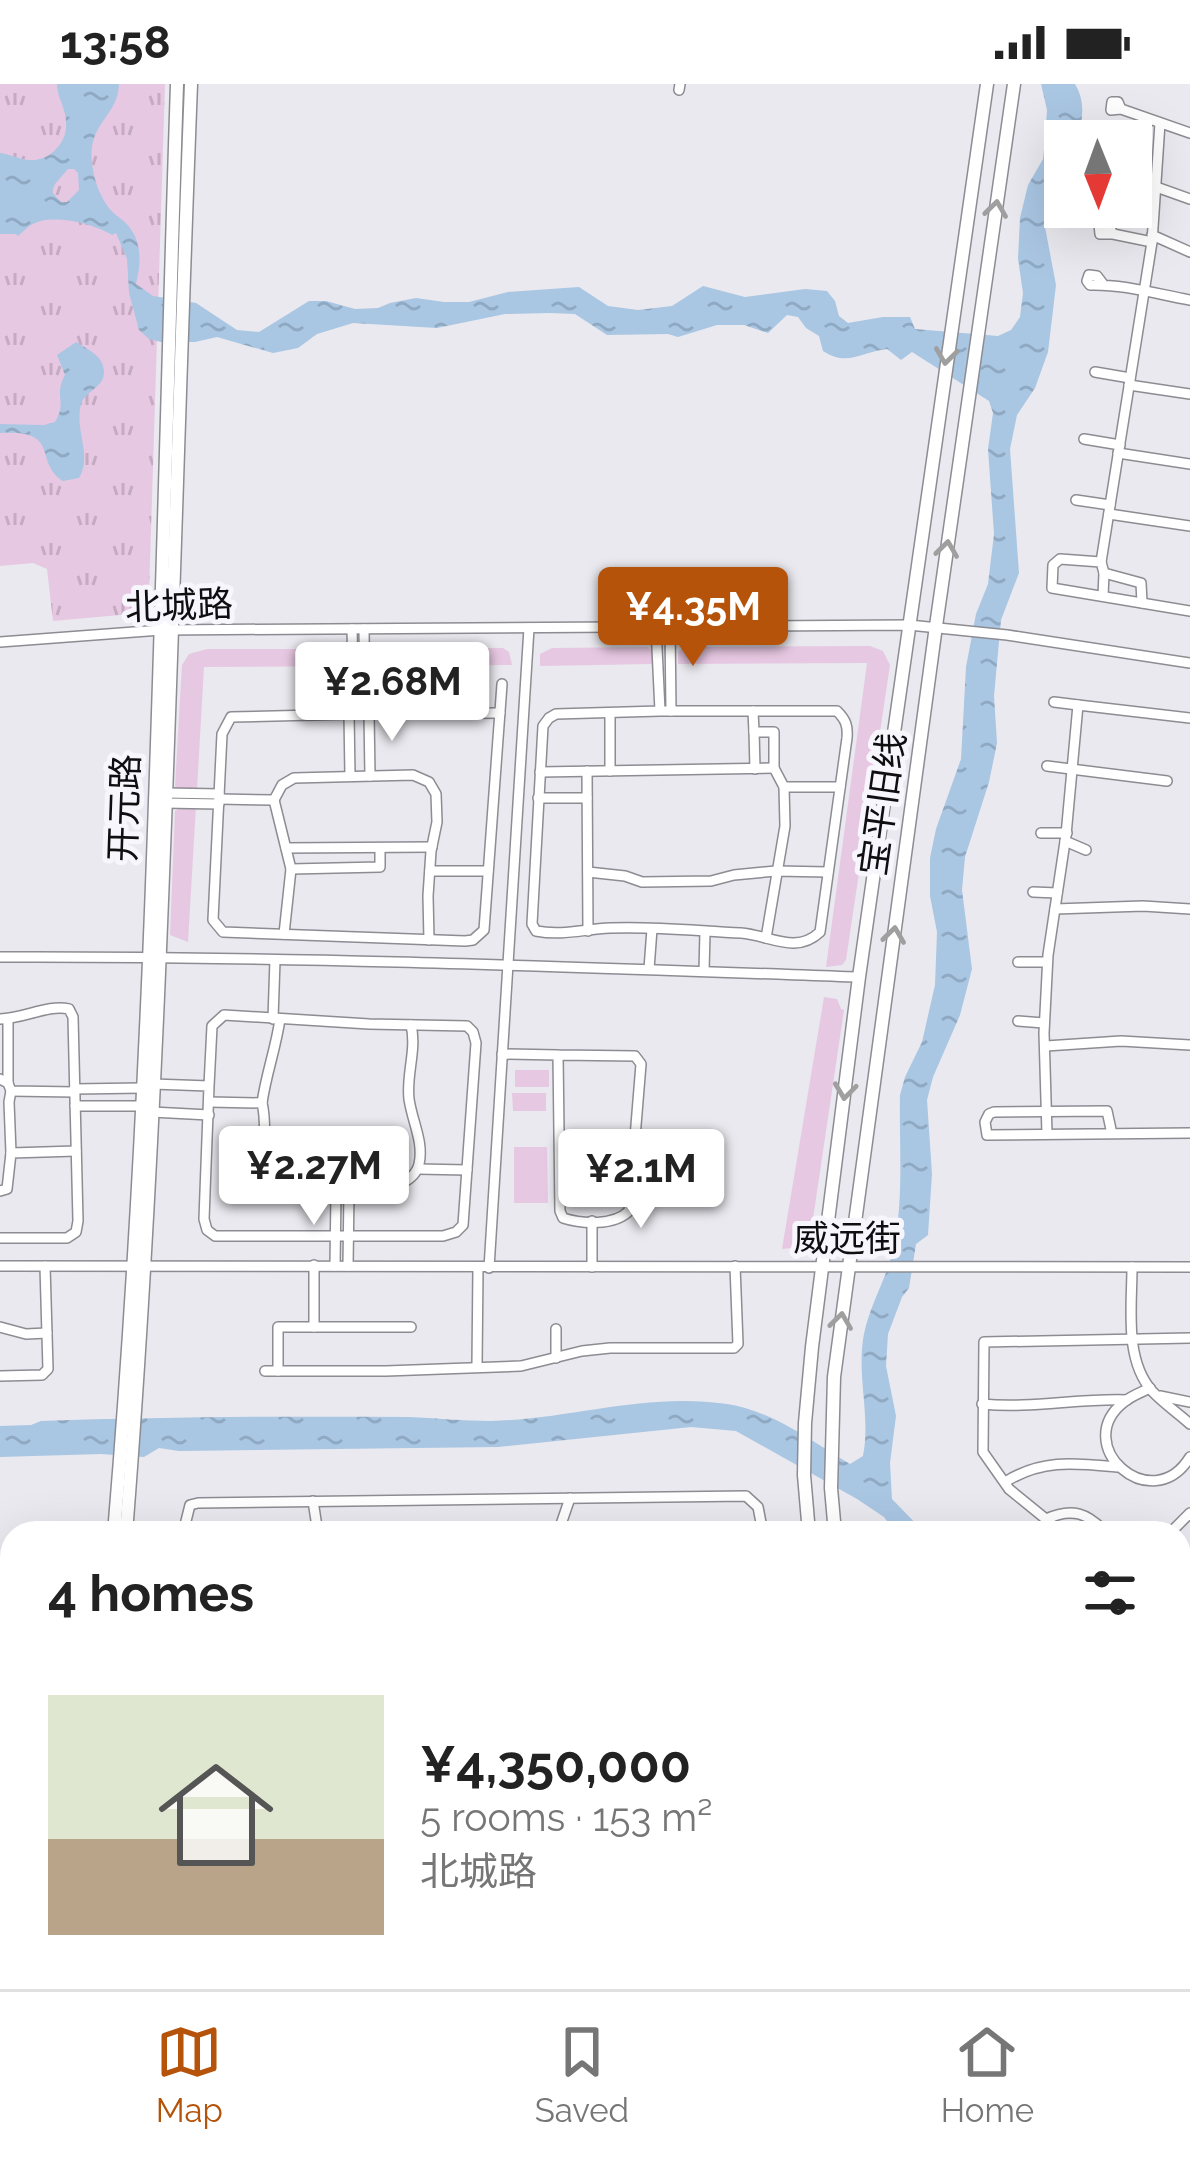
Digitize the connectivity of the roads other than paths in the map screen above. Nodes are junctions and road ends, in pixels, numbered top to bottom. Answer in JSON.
{"nodes":[{"id":1,"x":177,"y":84,"type":"edge"},
{"id":2,"x":190,"y":84,"type":"edge"},
{"id":3,"x":987,"y":84,"type":"edge"},
{"id":4,"x":1014,"y":84,"type":"edge"},
{"id":5,"x":1121,"y":109,"type":"dead end"},
{"id":6,"x":1160,"y":123,"type":"junction"},
{"id":7,"x":1190,"y":133,"type":"edge"},
{"id":8,"x":1152,"y":184,"type":"edge"},
{"id":9,"x":1156,"y":185,"type":"junction"},
{"id":10,"x":1190,"y":199,"type":"edge"},
{"id":11,"x":1113,"y":234,"type":"dead end"},
{"id":12,"x":1152,"y":238,"type":"junction"},
{"id":13,"x":1190,"y":252,"type":"edge"},
{"id":14,"x":1103,"y":284,"type":"dead end"},
{"id":15,"x":176,"y":290,"type":"junction"},
{"id":16,"x":1144,"y":292,"type":"junction"},
{"id":17,"x":1190,"y":300,"type":"edge"},
{"id":18,"x":1095,"y":372,"type":"dead end"},
{"id":19,"x":1130,"y":382,"type":"junction"},
{"id":20,"x":1190,"y":394,"type":"edge"},
{"id":21,"x":1084,"y":439,"type":"dead end"},
{"id":22,"x":1119,"y":449,"type":"junction"},
{"id":23,"x":1190,"y":464,"type":"edge"},
{"id":24,"x":1076,"y":500,"type":"dead end"},
{"id":25,"x":1109,"y":510,"type":"junction"},
{"id":26,"x":1190,"y":526,"type":"edge"},
{"id":27,"x":1103,"y":568,"type":"junction"},
{"id":28,"x":1103,"y":596,"type":"junction"},
{"id":29,"x":1142,"y":603,"type":"junction"},
{"id":30,"x":1190,"y":611,"type":"edge"},
{"id":31,"x":909,"y":625,"type":"junction"},
{"id":32,"x":936,"y":626,"type":"junction"},
{"id":33,"x":670,"y":627,"type":"junction"},
{"id":34,"x":529,"y":628,"type":"junction"},
{"id":35,"x":656,"y":628,"type":"junction"},
{"id":36,"x":358,"y":629,"type":"junction"},
{"id":37,"x":167,"y":630,"type":"junction"},
{"id":38,"x":0,"y":642,"type":"edge"},
{"id":39,"x":1190,"y":663,"type":"edge"},
{"id":40,"x":435,"y":676,"type":"dead end"},
{"id":41,"x":502,"y":684,"type":"dead end"},
{"id":42,"x":1054,"y":702,"type":"dead end"},
{"id":43,"x":1078,"y":705,"type":"junction"},
{"id":44,"x":665,"y":711,"type":"junction"},
{"id":45,"x":753,"y":711,"type":"junction"},
{"id":46,"x":359,"y":713,"type":"junction"},
{"id":47,"x":435,"y":713,"type":"junction"},
{"id":48,"x":500,"y":713,"type":"junction"},
{"id":49,"x":610,"y":713,"type":"junction"},
{"id":50,"x":1190,"y":718,"type":"edge"},
{"id":51,"x":754,"y":730,"type":"junction"},
{"id":52,"x":1047,"y":766,"type":"dead end"},
{"id":53,"x":1073,"y":768,"type":"junction"},
{"id":54,"x":755,"y":769,"type":"junction"},
{"id":55,"x":774,"y":769,"type":"junction"},
{"id":56,"x":587,"y":771,"type":"junction"},
{"id":57,"x":610,"y":771,"type":"junction"},
{"id":58,"x":540,"y":772,"type":"junction"},
{"id":59,"x":350,"y":776,"type":"junction"},
{"id":60,"x":370,"y":776,"type":"junction"},
{"id":61,"x":1167,"y":781,"type":"dead end"},
{"id":62,"x":784,"y":787,"type":"junction"},
{"id":63,"x":840,"y":787,"type":"junction"},
{"id":64,"x":165,"y":798,"type":"junction"},
{"id":65,"x":518,"y":798,"type":"junction"},
{"id":66,"x":538,"y":798,"type":"junction"},
{"id":67,"x":587,"y":798,"type":"junction"},
{"id":68,"x":219,"y":799,"type":"junction"},
{"id":69,"x":274,"y":800,"type":"junction"},
{"id":70,"x":1041,"y":832,"type":"dead end"},
{"id":71,"x":1066,"y":837,"type":"junction"},
{"id":72,"x":432,"y":847,"type":"junction"},
{"id":73,"x":286,"y":848,"type":"junction"},
{"id":74,"x":380,"y":848,"type":"junction"},
{"id":75,"x":1086,"y":850,"type":"dead end"},
{"id":76,"x":291,"y":869,"type":"junction"},
{"id":77,"x":430,"y":871,"type":"junction"},
{"id":78,"x":488,"y":871,"type":"junction"},
{"id":79,"x":776,"y":871,"type":"junction"},
{"id":80,"x":588,"y":872,"type":"junction"},
{"id":81,"x":828,"y":872,"type":"junction"},
{"id":82,"x":533,"y":883,"type":"junction"},
{"id":83,"x":546,"y":883,"type":"dead end"},
{"id":84,"x":1033,"y":892,"type":"dead end"},
{"id":85,"x":1057,"y":893,"type":"junction"},
{"id":86,"x":1055,"y":909,"type":"junction"},
{"id":87,"x":1190,"y":909,"type":"edge"},
{"id":88,"x":652,"y":929,"type":"junction"},
{"id":89,"x":588,"y":931,"type":"junction"},
{"id":90,"x":705,"y":932,"type":"junction"},
{"id":91,"x":284,"y":934,"type":"junction"},
{"id":92,"x":766,"y":938,"type":"junction"},
{"id":93,"x":429,"y":940,"type":"junction"},
{"id":94,"x":0,"y":957,"type":"edge"},
{"id":95,"x":153,"y":957,"type":"junction"},
{"id":96,"x":275,"y":960,"type":"junction"},
{"id":97,"x":1018,"y":962,"type":"dead end"},
{"id":98,"x":1047,"y":962,"type":"junction"},
{"id":99,"x":508,"y":965,"type":"junction"},
{"id":100,"x":649,"y":970,"type":"junction"},
{"id":101,"x":704,"y":971,"type":"junction"},
{"id":102,"x":860,"y":977,"type":"junction"},
{"id":103,"x":4,"y":1019,"type":"edge"},
{"id":104,"x":276,"y":1019,"type":"junction"},
{"id":105,"x":1018,"y":1021,"type":"dead end"},
{"id":106,"x":1044,"y":1023,"type":"junction"},
{"id":107,"x":411,"y":1024,"type":"junction"},
{"id":108,"x":1190,"y":1045,"type":"edge"},
{"id":109,"x":1046,"y":1046,"type":"junction"},
{"id":110,"x":502,"y":1054,"type":"junction"},
{"id":111,"x":558,"y":1055,"type":"junction"},
{"id":112,"x":6,"y":1084,"type":"edge"},
{"id":113,"x":147,"y":1086,"type":"junction"},
{"id":114,"x":209,"y":1086,"type":"junction"},
{"id":115,"x":74,"y":1090,"type":"junction"},
{"id":116,"x":209,"y":1102,"type":"junction"},
{"id":117,"x":262,"y":1103,"type":"junction"},
{"id":118,"x":75,"y":1106,"type":"junction"},
{"id":119,"x":146,"y":1109,"type":"junction"},
{"id":120,"x":1046,"y":1112,"type":"junction"},
{"id":121,"x":208,"y":1115,"type":"junction"},
{"id":122,"x":1190,"y":1133,"type":"edge"},
{"id":123,"x":1047,"y":1134,"type":"junction"},
{"id":124,"x":1112,"y":1134,"type":"junction"},
{"id":125,"x":7,"y":1149,"type":"edge"},
{"id":126,"x":76,"y":1151,"type":"junction"},
{"id":127,"x":418,"y":1169,"type":"junction"},
{"id":128,"x":467,"y":1170,"type":"junction"},
{"id":129,"x":0,"y":1191,"type":"edge"},
{"id":130,"x":349,"y":1191,"type":"junction"},
{"id":131,"x":336,"y":1192,"type":"junction"},
{"id":132,"x":592,"y":1221,"type":"junction"},
{"id":133,"x":343,"y":1236,"type":"junction"},
{"id":134,"x":0,"y":1238,"type":"edge"},
{"id":135,"x":314,"y":1265,"type":"junction"},
{"id":136,"x":735,"y":1265,"type":"junction"},
{"id":137,"x":822,"y":1265,"type":"junction"},
{"id":138,"x":849,"y":1265,"type":"junction"},
{"id":139,"x":0,"y":1266,"type":"edge"},
{"id":140,"x":45,"y":1266,"type":"junction"},
{"id":141,"x":138,"y":1266,"type":"junction"},
{"id":142,"x":341,"y":1266,"type":"junction"},
{"id":143,"x":592,"y":1267,"type":"junction"},
{"id":144,"x":1132,"y":1267,"type":"junction"},
{"id":145,"x":1190,"y":1267,"type":"edge"},
{"id":146,"x":484,"y":1268,"type":"junction"},
{"id":147,"x":0,"y":1327,"type":"edge"},
{"id":148,"x":314,"y":1327,"type":"junction"},
{"id":149,"x":410,"y":1327,"type":"dead end"},
{"id":150,"x":556,"y":1329,"type":"dead end"},
{"id":151,"x":47,"y":1333,"type":"junction"},
{"id":152,"x":1190,"y":1338,"type":"edge"},
{"id":153,"x":1133,"y":1339,"type":"junction"},
{"id":154,"x":556,"y":1358,"type":"junction"},
{"id":155,"x":477,"y":1366,"type":"junction"},
{"id":156,"x":265,"y":1371,"type":"dead end"},
{"id":157,"x":278,"y":1371,"type":"junction"},
{"id":158,"x":0,"y":1376,"type":"edge"},
{"id":159,"x":1153,"y":1392,"type":"junction"},
{"id":160,"x":1127,"y":1400,"type":"junction"},
{"id":161,"x":1190,"y":1402,"type":"edge"},
{"id":162,"x":982,"y":1404,"type":"junction"},
{"id":163,"x":1190,"y":1424,"type":"edge"},
{"id":164,"x":1190,"y":1456,"type":"edge"},
{"id":165,"x":126,"y":1462,"type":"junction"},
{"id":166,"x":1117,"y":1467,"type":"junction"},
{"id":167,"x":1004,"y":1483,"type":"junction"},
{"id":168,"x":570,"y":1498,"type":"junction"},
{"id":169,"x":313,"y":1501,"type":"junction"},
{"id":170,"x":1044,"y":1517,"type":"junction"},
{"id":171,"x":116,"y":1521,"type":"edge"},
{"id":172,"x":126,"y":1521,"type":"edge"},
{"id":173,"x":186,"y":1521,"type":"edge"},
{"id":174,"x":316,"y":1521,"type":"edge"},
{"id":175,"x":562,"y":1521,"type":"edge"},
{"id":176,"x":761,"y":1521,"type":"edge"},
{"id":177,"x":808,"y":1521,"type":"edge"},
{"id":178,"x":834,"y":1521,"type":"edge"},
{"id":179,"x":1043,"y":1521,"type":"edge"},
{"id":180,"x":1049,"y":1521,"type":"edge"},
{"id":181,"x":1095,"y":1521,"type":"edge"}],
"edges":[{"from":1,"to":15,"type":"main road","name":"开元路"},
{"from":2,"to":15,"type":"main road","name":"开元路"},
{"from":3,"to":31,"type":"main road","name":"宝平旧线","one_way":true},
{"from":32,"to":4,"type":"main road","name":"宝平旧线","one_way":true},
{"from":5,"to":6,"type":"street"},
{"from":6,"to":7,"type":"street"},
{"from":6,"to":9,"type":"street"},
{"from":8,"to":9,"type":"street"},
{"from":9,"to":10,"type":"street"},
{"from":9,"to":12,"type":"street"},
{"from":11,"to":12,"type":"street"},
{"from":12,"to":13,"type":"street"},
{"from":12,"to":16,"type":"street"},
{"from":14,"to":16,"type":"street"},
{"from":15,"to":37,"type":"main road","name":"开元路"},
{"from":16,"to":17,"type":"street"},
{"from":16,"to":19,"type":"street"},
{"from":18,"to":19,"type":"street"},
{"from":19,"to":20,"type":"street"},
{"from":19,"to":22,"type":"street"},
{"from":21,"to":22,"type":"street"},
{"from":22,"to":23,"type":"street"},
{"from":22,"to":25,"type":"street"},
{"from":24,"to":25,"type":"street"},
{"from":25,"to":26,"type":"street"},
{"from":25,"to":27,"type":"street"},
{"from":27,"to":28,"type":"street"},
{"from":27,"to":28,"type":"street"},
{"from":27,"to":29,"type":"street"},
{"from":28,"to":29,"type":"street"},
{"from":29,"to":30,"type":"street"},
{"from":31,"to":32,"type":"street","name":"北城路"},
{"from":31,"to":33,"type":"street","name":"北城路"},
{"from":31,"to":102,"type":"main road","name":"宝平旧线"},
{"from":32,"to":39,"type":"street","name":"北城路"},
{"from":138,"to":32,"type":"main road","name":"宝平旧线","one_way":true},
{"from":33,"to":35,"type":"street","name":"北城路"},
{"from":33,"to":44,"type":"street"},
{"from":34,"to":35,"type":"street","name":"北城路"},
{"from":34,"to":36,"type":"street","name":"北城路"},
{"from":34,"to":65,"type":"street"},
{"from":35,"to":44,"type":"street"},
{"from":36,"to":37,"type":"street","name":"北城路"},
{"from":36,"to":46,"type":"street"},
{"from":37,"to":38,"type":"street","name":"北城路"},
{"from":37,"to":64,"type":"main road","name":"开元路"},
{"from":37,"to":95,"type":"main road","name":"开元路"},
{"from":40,"to":47,"type":"street"},
{"from":41,"to":48,"type":"street"},
{"from":42,"to":43,"type":"street"},
{"from":43,"to":50,"type":"street"},
{"from":43,"to":53,"type":"street"},
{"from":44,"to":45,"type":"street"},
{"from":44,"to":49,"type":"street"},
{"from":45,"to":51,"type":"street"},
{"from":45,"to":63,"type":"street"},
{"from":46,"to":47,"type":"street"},
{"from":46,"to":59,"type":"street"},
{"from":46,"to":60,"type":"street"},
{"from":46,"to":68,"type":"street"},
{"from":47,"to":48,"type":"street"},
{"from":48,"to":78,"type":"street"},
{"from":49,"to":57,"type":"street"},
{"from":49,"to":58,"type":"street"},
{"from":51,"to":54,"type":"street"},
{"from":51,"to":55,"type":"street"},
{"from":52,"to":53,"type":"street"},
{"from":53,"to":61,"type":"street"},
{"from":53,"to":71,"type":"street"},
{"from":54,"to":55,"type":"street"},
{"from":54,"to":57,"type":"street"},
{"from":55,"to":62,"type":"street"},
{"from":56,"to":57,"type":"street"},
{"from":56,"to":58,"type":"street"},
{"from":56,"to":67,"type":"street"},
{"from":58,"to":66,"type":"street"},
{"from":59,"to":60,"type":"street"},
{"from":59,"to":69,"type":"street"},
{"from":60,"to":72,"type":"street"},
{"from":62,"to":63,"type":"street"},
{"from":62,"to":79,"type":"street"},
{"from":63,"to":81,"type":"street"},
{"from":64,"to":68,"type":"street"},
{"from":64,"to":95,"type":"main road","name":"开元路"},
{"from":65,"to":66,"type":"street"},
{"from":65,"to":99,"type":"street"},
{"from":66,"to":67,"type":"street"},
{"from":66,"to":82,"type":"street"},
{"from":67,"to":80,"type":"street"},
{"from":68,"to":69,"type":"street"},
{"from":68,"to":91,"type":"street"},
{"from":69,"to":73,"type":"street"},
{"from":70,"to":71,"type":"street"},
{"from":71,"to":75,"type":"street"},
{"from":71,"to":85,"type":"street"},
{"from":72,"to":74,"type":"street"},
{"from":72,"to":77,"type":"street"},
{"from":73,"to":74,"type":"street"},
{"from":73,"to":76,"type":"street"},
{"from":74,"to":76,"type":"street"},
{"from":76,"to":91,"type":"street"},
{"from":77,"to":78,"type":"street"},
{"from":77,"to":93,"type":"street"},
{"from":78,"to":93,"type":"street"},
{"from":79,"to":80,"type":"street"},
{"from":79,"to":81,"type":"street"},
{"from":79,"to":92,"type":"street"},
{"from":80,"to":89,"type":"street"},
{"from":81,"to":92,"type":"street"},
{"from":82,"to":83,"type":"street"},
{"from":82,"to":89,"type":"street"},
{"from":84,"to":85,"type":"street"},
{"from":85,"to":86,"type":"street"},
{"from":86,"to":87,"type":"street"},
{"from":86,"to":98,"type":"street"},
{"from":88,"to":89,"type":"street"},
{"from":88,"to":90,"type":"street"},
{"from":88,"to":100,"type":"street"},
{"from":90,"to":92,"type":"street"},
{"from":90,"to":101,"type":"street"},
{"from":91,"to":93,"type":"street"},
{"from":94,"to":95,"type":"street"},
{"from":95,"to":96,"type":"street"},
{"from":95,"to":113,"type":"main road","name":"开元路"},
{"from":96,"to":99,"type":"street"},
{"from":96,"to":104,"type":"street"},
{"from":97,"to":98,"type":"street"},
{"from":98,"to":106,"type":"street"},
{"from":99,"to":100,"type":"street"},
{"from":99,"to":110,"type":"street"},
{"from":100,"to":101,"type":"street"},
{"from":101,"to":102,"type":"street"},
{"from":102,"to":137,"type":"main road","name":"宝平旧线","one_way":true},
{"from":103,"to":112,"type":"street"},
{"from":103,"to":115,"type":"street"},
{"from":104,"to":107,"type":"street"},
{"from":104,"to":114,"type":"street"},
{"from":104,"to":117,"type":"street"},
{"from":105,"to":106,"type":"street"},
{"from":106,"to":109,"type":"street"},
{"from":107,"to":127,"type":"street"},
{"from":107,"to":128,"type":"street"},
{"from":108,"to":109,"type":"street"},
{"from":109,"to":120,"type":"street"},
{"from":110,"to":111,"type":"street"},
{"from":110,"to":146,"type":"street"},
{"from":111,"to":132,"type":"street"},
{"from":111,"to":132,"type":"street"},
{"from":112,"to":115,"type":"street"},
{"from":112,"to":125,"type":"street"},
{"from":113,"to":114,"type":"street"},
{"from":113,"to":115,"type":"street"},
{"from":113,"to":119,"type":"main road","name":"开元路"},
{"from":114,"to":116,"type":"street"},
{"from":115,"to":118,"type":"street"},
{"from":116,"to":117,"type":"street"},
{"from":116,"to":121,"type":"street"},
{"from":117,"to":131,"type":"street"},
{"from":118,"to":119,"type":"street"},
{"from":118,"to":126,"type":"street"},
{"from":119,"to":121,"type":"street"},
{"from":119,"to":141,"type":"main road","name":"开元路"},
{"from":120,"to":123,"type":"street"},
{"from":120,"to":123,"type":"street"},
{"from":120,"to":124,"type":"street"},
{"from":121,"to":133,"type":"street"},
{"from":122,"to":124,"type":"street"},
{"from":123,"to":124,"type":"street"},
{"from":125,"to":126,"type":"street"},
{"from":125,"to":129,"type":"street"},
{"from":126,"to":134,"type":"street"},
{"from":127,"to":128,"type":"street"},
{"from":127,"to":130,"type":"street"},
{"from":128,"to":133,"type":"street"},
{"from":130,"to":131,"type":"street"},
{"from":130,"to":133,"type":"street"},
{"from":131,"to":133,"type":"street"},
{"from":132,"to":143,"type":"street"},
{"from":133,"to":142,"type":"street"},
{"from":135,"to":141,"type":"street","name":"威远街"},
{"from":135,"to":142,"type":"street","name":"威远街"},
{"from":135,"to":148,"type":"street"},
{"from":136,"to":137,"type":"street","name":"威远街"},
{"from":136,"to":143,"type":"street","name":"威远街"},
{"from":136,"to":154,"type":"street"},
{"from":137,"to":138,"type":"street","name":"威远街"},
{"from":137,"to":177,"type":"main road","name":"宝平旧线"},
{"from":138,"to":144,"type":"street","name":"威远街"},
{"from":178,"to":138,"type":"main road","name":"宝平旧线","one_way":true},
{"from":139,"to":140,"type":"street","name":"威远街"},
{"from":140,"to":141,"type":"street","name":"威远街"},
{"from":140,"to":151,"type":"street"},
{"from":141,"to":165,"type":"main road","name":"开元路"},
{"from":142,"to":146,"type":"street","name":"威远街"},
{"from":143,"to":146,"type":"street","name":"威远街"},
{"from":144,"to":145,"type":"street","name":"威远街"},
{"from":144,"to":153,"type":"street"},
{"from":146,"to":155,"type":"street"},
{"from":147,"to":151,"type":"street"},
{"from":148,"to":149,"type":"street"},
{"from":148,"to":157,"type":"street"},
{"from":150,"to":154,"type":"street"},
{"from":151,"to":158,"type":"street"},
{"from":152,"to":153,"type":"street"},
{"from":153,"to":159,"type":"street"},
{"from":153,"to":162,"type":"street"},
{"from":154,"to":155,"type":"street"},
{"from":155,"to":157,"type":"street"},
{"from":156,"to":157,"type":"street"},
{"from":159,"to":160,"type":"street"},
{"from":159,"to":161,"type":"street"},
{"from":159,"to":163,"type":"street"},
{"from":160,"to":162,"type":"street"},
{"from":160,"to":166,"type":"street"},
{"from":162,"to":167,"type":"street"},
{"from":164,"to":166,"type":"street"},
{"from":165,"to":171,"type":"main road","name":"开元路"},
{"from":165,"to":172,"type":"main road","name":"开元路"},
{"from":166,"to":167,"type":"street"},
{"from":167,"to":170,"type":"street"},
{"from":168,"to":169,"type":"street"},
{"from":168,"to":175,"type":"street"},
{"from":168,"to":176,"type":"street"},
{"from":169,"to":173,"type":"street"},
{"from":169,"to":174,"type":"street"},
{"from":170,"to":179,"type":"street"},
{"from":170,"to":180,"type":"street"},
{"from":170,"to":181,"type":"street"}]}
